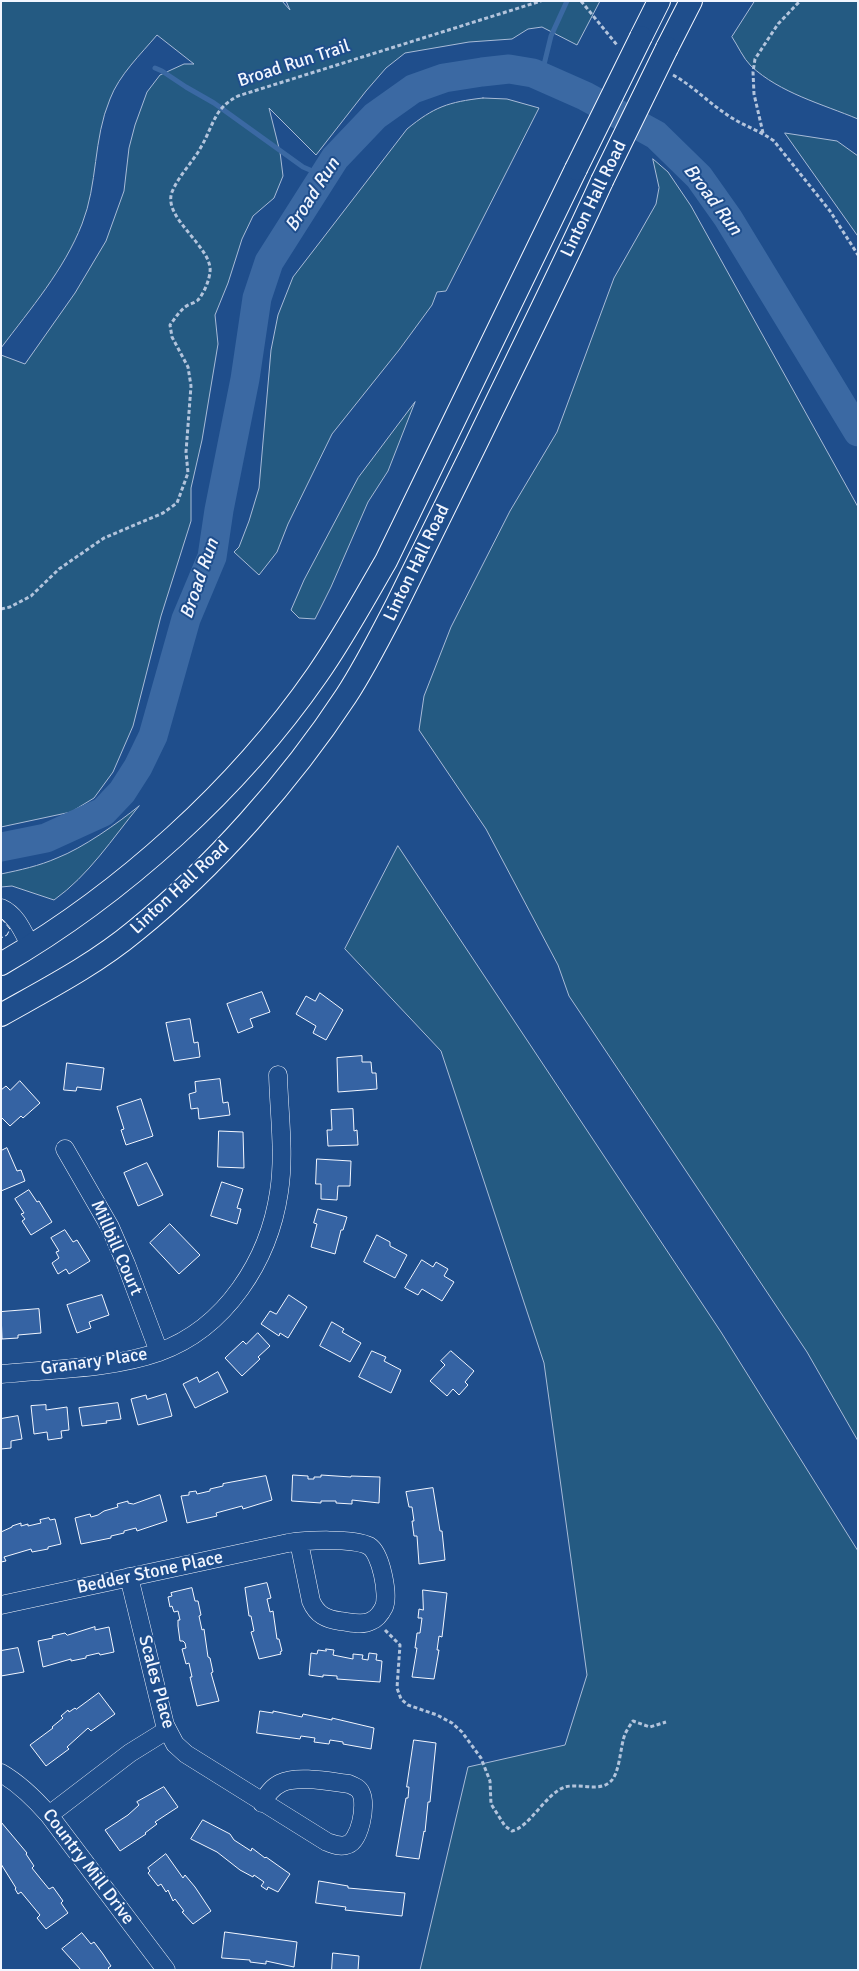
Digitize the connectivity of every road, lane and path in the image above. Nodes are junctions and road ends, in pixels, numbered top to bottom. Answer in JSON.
{"nodes":[{"id":1,"x":541,"y":1,"type":"edge"},
{"id":2,"x":659,"y":1,"type":"edge"},
{"id":3,"x":691,"y":1,"type":"edge"},
{"id":4,"x":800,"y":1,"type":"edge"},
{"id":5,"x":704,"y":96,"type":"dead end"},
{"id":6,"x":763,"y":133,"type":"junction"},
{"id":7,"x":858,"y":255,"type":"edge"},
{"id":8,"x":1,"y":609,"type":"edge"},
{"id":9,"x":1,"y":908,"type":"edge"},
{"id":10,"x":31,"y":947,"type":"junction"},
{"id":11,"x":1,"y":964,"type":"edge"},
{"id":12,"x":1,"y":1015,"type":"edge"},
{"id":13,"x":278,"y":1075,"type":"dead end"},
{"id":14,"x":65,"y":1149,"type":"dead end"},
{"id":15,"x":159,"y":1352,"type":"junction"},
{"id":16,"x":1,"y":1374,"type":"edge"},
{"id":17,"x":299,"y":1542,"type":"junction"},
{"id":18,"x":129,"y":1577,"type":"junction"},
{"id":19,"x":1,"y":1605,"type":"edge"},
{"id":20,"x":374,"y":1619,"type":"junction"},
{"id":21,"x":666,"y":1722,"type":"dead end"},
{"id":22,"x":167,"y":1730,"type":"junction"},
{"id":23,"x":1,"y":1774,"type":"edge"},
{"id":24,"x":262,"y":1802,"type":"junction"},
{"id":25,"x":49,"y":1815,"type":"junction"},
{"id":26,"x":166,"y":1970,"type":"edge"}],
"edges":[{"from":1,"to":8,"type":"path","name":"Broad Run Trail"},
{"from":2,"to":10,"type":"main road","name":"Linton Hall Road","bridge":true},
{"from":3,"to":12,"type":"main road","name":"Linton Hall Road","bridge":true},
{"from":4,"to":6,"type":"path"},
{"from":5,"to":6,"type":"path"},
{"from":6,"to":7,"type":"path"},
{"from":9,"to":10,"type":"street"},
{"from":10,"to":11,"type":"main road","name":"Linton Hall Road"},
{"from":13,"to":15,"type":"street","name":"Granary Place"},
{"from":14,"to":15,"type":"street","name":"Millbill Court"},
{"from":15,"to":16,"type":"street","name":"Granary Place"},
{"from":17,"to":18,"type":"street","name":"Bedder Stone Place"},
{"from":17,"to":20,"type":"street"},
{"from":17,"to":20,"type":"street","name":"Bedder Stone Place"},
{"from":18,"to":19,"type":"street","name":"Bedder Stone Place"},
{"from":18,"to":22,"type":"street","name":"Scales Place"},
{"from":20,"to":21,"type":"path"},
{"from":22,"to":24,"type":"street","name":"Scales Place"},
{"from":22,"to":25,"type":"street"},
{"from":23,"to":25,"type":"street","name":"Country Mill Drive"},
{"from":24,"to":24,"type":"street","name":"Scales Place"},
{"from":25,"to":26,"type":"street","name":"Country Mill Drive"}]}
